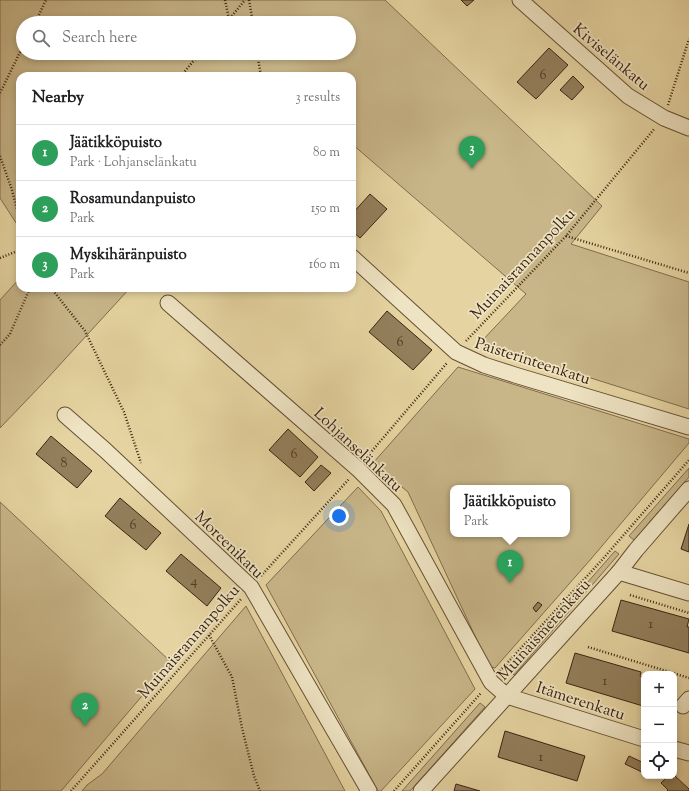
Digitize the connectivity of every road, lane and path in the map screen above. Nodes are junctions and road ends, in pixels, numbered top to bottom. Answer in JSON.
{"nodes":[{"id":1,"x":46,"y":0,"type":"edge"},
{"id":2,"x":225,"y":0,"type":"edge"},
{"id":3,"x":245,"y":0,"type":"edge"},
{"id":4,"x":249,"y":0,"type":"edge"},
{"id":5,"x":520,"y":0,"type":"edge"},
{"id":6,"x":38,"y":16,"type":"edge"},
{"id":7,"x":228,"y":16,"type":"edge"},
{"id":8,"x":232,"y":16,"type":"edge"},
{"id":9,"x":251,"y":16,"type":"edge"},
{"id":10,"x":689,"y":38,"type":"edge"},
{"id":11,"x":16,"y":60,"type":"edge"},
{"id":12,"x":194,"y":60,"type":"edge"},
{"id":13,"x":258,"y":60,"type":"edge"},
{"id":14,"x":184,"y":72,"type":"edge"},
{"id":15,"x":260,"y":72,"type":"edge"},
{"id":16,"x":0,"y":93,"type":"edge"},
{"id":17,"x":664,"y":118,"type":"junction"},
{"id":18,"x":689,"y":128,"type":"edge"},
{"id":19,"x":0,"y":156,"type":"edge"},
{"id":20,"x":16,"y":206,"type":"edge"},
{"id":21,"x":566,"y":236,"type":"junction"},
{"id":22,"x":16,"y":252,"type":"edge"},
{"id":23,"x":0,"y":258,"type":"edge"},
{"id":24,"x":356,"y":260,"type":"edge"},
{"id":25,"x":689,"y":273,"type":"edge"},
{"id":26,"x":28,"y":292,"type":"edge"},
{"id":27,"x":54,"y":292,"type":"edge"},
{"id":28,"x":168,"y":303,"type":"dead end"},
{"id":29,"x":0,"y":345,"type":"edge"},
{"id":30,"x":456,"y":352,"type":"junction"},
{"id":31,"x":65,"y":415,"type":"dead end"},
{"id":32,"x":689,"y":427,"type":"edge"},
{"id":33,"x":689,"y":460,"type":"edge"},
{"id":34,"x":142,"y":464,"type":"dead end"},
{"id":35,"x":358,"y":468,"type":"junction"},
{"id":36,"x":689,"y":489,"type":"edge"},
{"id":37,"x":619,"y":540,"type":"junction"},
{"id":38,"x":636,"y":550,"type":"junction"},
{"id":39,"x":619,"y":572,"type":"junction"},
{"id":40,"x":251,"y":587,"type":"junction"},
{"id":41,"x":689,"y":593,"type":"edge"},
{"id":42,"x":630,"y":595,"type":"dead end"},
{"id":43,"x":689,"y":613,"type":"edge"},
{"id":44,"x":209,"y":635,"type":"junction"},
{"id":45,"x":588,"y":647,"type":"dead end"},
{"id":46,"x":689,"y":678,"type":"edge"},
{"id":47,"x":491,"y":682,"type":"junction"},
{"id":48,"x":507,"y":696,"type":"junction"},
{"id":49,"x":641,"y":738,"type":"edge"},
{"id":50,"x":677,"y":750,"type":"edge"},
{"id":51,"x":689,"y":753,"type":"edge"},
{"id":52,"x":72,"y":791,"type":"edge"},
{"id":53,"x":260,"y":791,"type":"edge"},
{"id":54,"x":369,"y":791,"type":"edge"},
{"id":55,"x":394,"y":791,"type":"edge"},
{"id":56,"x":421,"y":791,"type":"edge"}],
"edges":[{"from":1,"to":6,"type":"path"},
{"from":2,"to":7,"type":"path"},
{"from":3,"to":8,"type":"path"},
{"from":4,"to":9,"type":"path"},
{"from":5,"to":17,"type":"street","name":"Kiviselänkatu"},
{"from":10,"to":17,"type":"path","name":"Muinaisrannanpolku"},
{"from":11,"to":16,"type":"path"},
{"from":12,"to":14,"type":"path"},
{"from":13,"to":15,"type":"path"},
{"from":17,"to":18,"type":"street","name":"Kiviselänkatu"},
{"from":17,"to":21,"type":"path","name":"Muinaisrannanpolku"},
{"from":19,"to":20,"type":"path"},
{"from":21,"to":25,"type":"path"},
{"from":21,"to":30,"type":"path","name":"Muinaisrannanpolku"},
{"from":22,"to":23,"type":"path"},
{"from":24,"to":30,"type":"street","name":"Paisterinteenkatu"},
{"from":26,"to":29,"type":"path"},
{"from":27,"to":34,"type":"path"},
{"from":28,"to":35,"type":"street","name":"Lohjanselänkatu"},
{"from":30,"to":32,"type":"street","name":"Paisterinteenkatu"},
{"from":30,"to":35,"type":"path","name":"Muinaisrannanpolku"},
{"from":31,"to":40,"type":"street","name":"Moreenikatu"},
{"from":33,"to":37,"type":"path"},
{"from":35,"to":40,"type":"path","name":"Muinaisrannanpolku"},
{"from":35,"to":47,"type":"street","name":"Lohjanselänkatu"},
{"from":36,"to":38,"type":"street","name":"Muinaismerenkatu"},
{"from":37,"to":38,"type":"path"},
{"from":37,"to":47,"type":"path"},
{"from":38,"to":39,"type":"street","name":"Muinaismerenkatu"},
{"from":39,"to":41,"type":"street"},
{"from":39,"to":48,"type":"street","name":"Muinaismerenkatu"},
{"from":40,"to":44,"type":"path","name":"Muinaisrannanpolku"},
{"from":40,"to":54,"type":"street","name":"Moreenikatu"},
{"from":42,"to":43,"type":"path"},
{"from":44,"to":52,"type":"path","name":"Muinaisrannanpolku"},
{"from":44,"to":53,"type":"path"},
{"from":45,"to":46,"type":"path"},
{"from":47,"to":48,"type":"street","name":"Lohjanselänkatu"},
{"from":47,"to":55,"type":"path"},
{"from":48,"to":49,"type":"street","name":"Itämerenkatu"},
{"from":48,"to":56,"type":"street","name":"Muinaismerenkatu"},
{"from":50,"to":51,"type":"street"}]}
